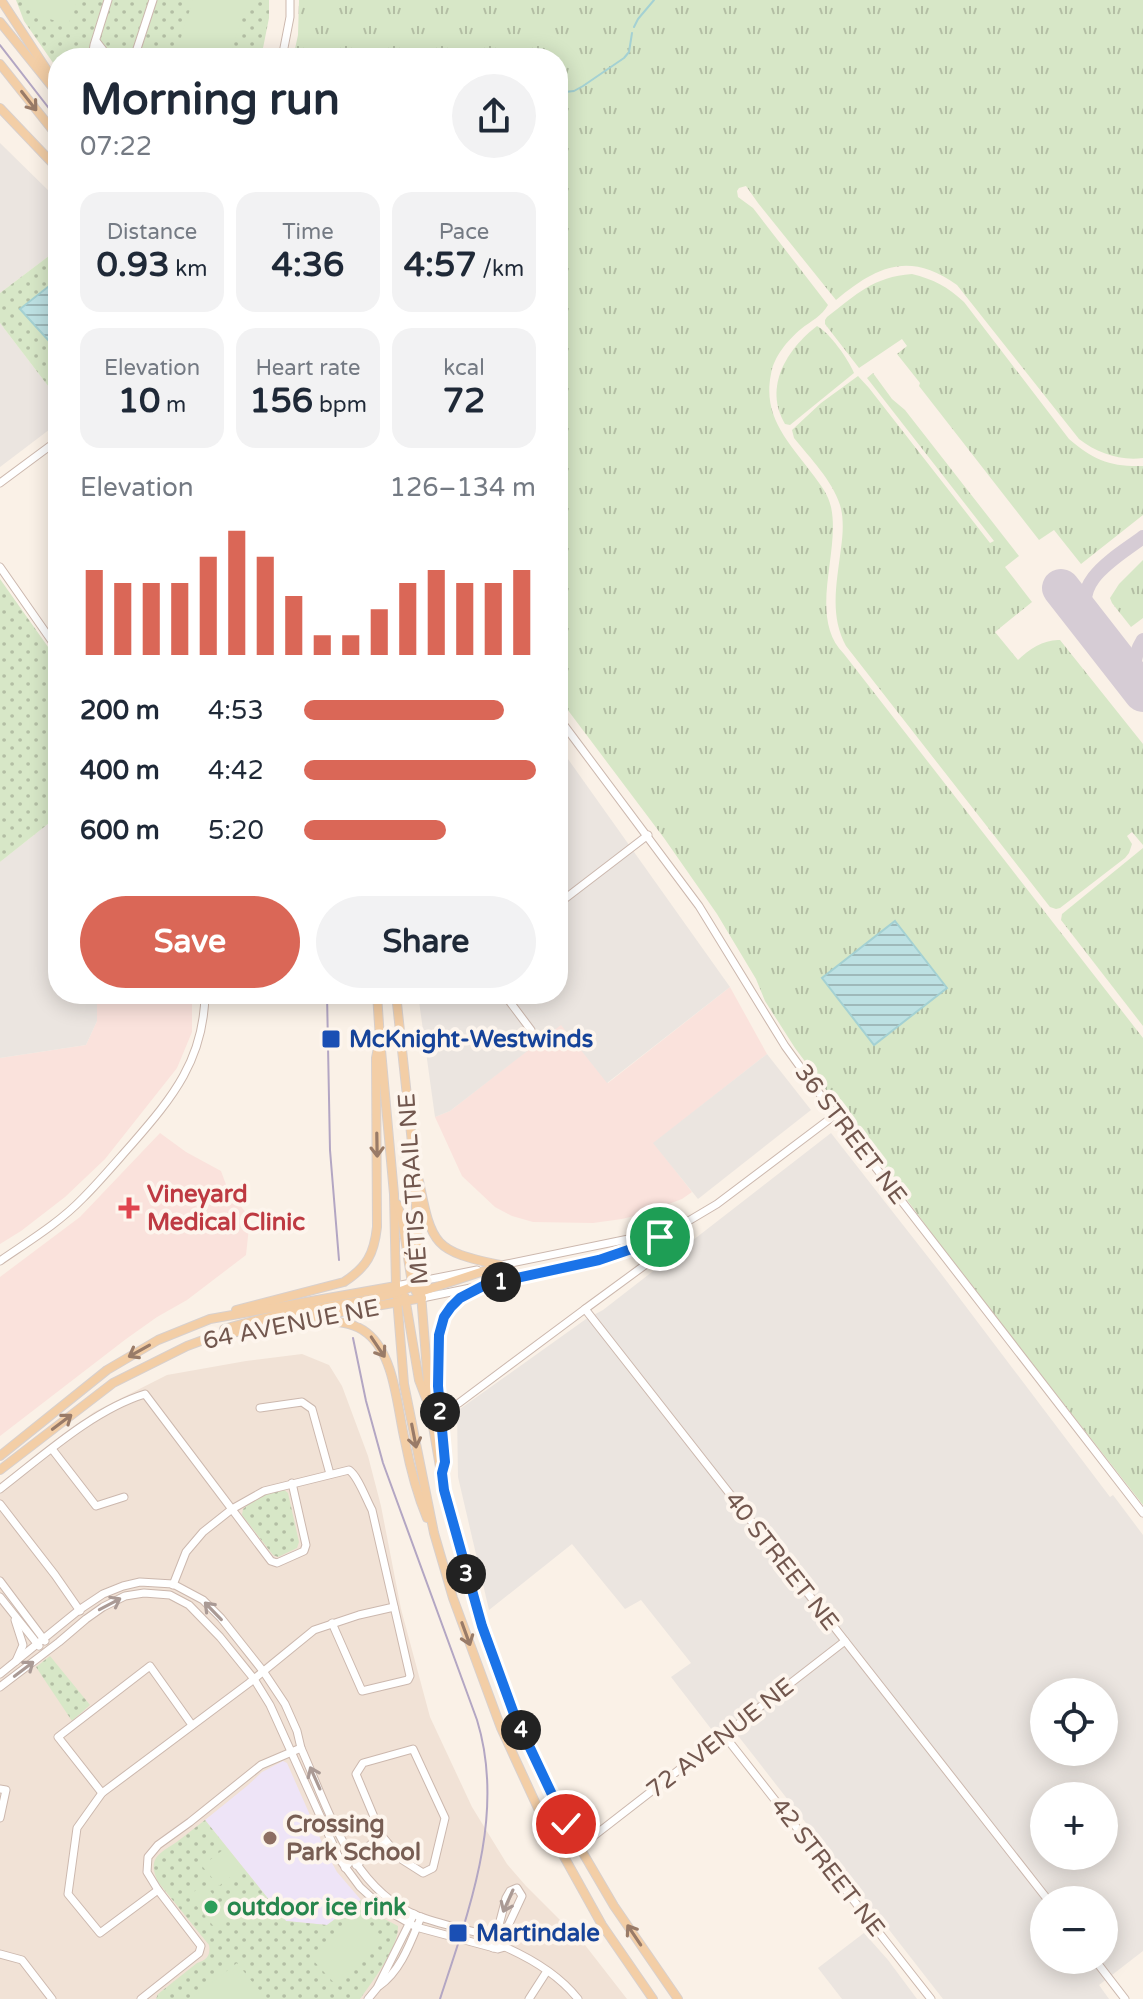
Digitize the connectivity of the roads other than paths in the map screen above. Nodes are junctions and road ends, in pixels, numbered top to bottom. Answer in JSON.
{"nodes":[{"id":1,"x":1,"y":0,"type":"edge"},
{"id":2,"x":108,"y":0,"type":"edge"},
{"id":3,"x":153,"y":0,"type":"edge"},
{"id":4,"x":290,"y":0,"type":"edge"},
{"id":5,"x":0,"y":22,"type":"edge"},
{"id":6,"x":96,"y":41,"type":"junction"},
{"id":7,"x":94,"y":48,"type":"edge"},
{"id":8,"x":101,"y":48,"type":"edge"},
{"id":9,"x":137,"y":48,"type":"edge"},
{"id":10,"x":284,"y":48,"type":"edge"},
{"id":11,"x":0,"y":64,"type":"edge"},
{"id":12,"x":48,"y":72,"type":"edge"},
{"id":13,"x":48,"y":82,"type":"edge"},
{"id":14,"x":0,"y":108,"type":"edge"},
{"id":15,"x":48,"y":124,"type":"edge"},
{"id":16,"x":48,"y":158,"type":"edge"},
{"id":17,"x":48,"y":447,"type":"edge"},
{"id":18,"x":0,"y":483,"type":"edge"},
{"id":19,"x":0,"y":567,"type":"edge"},
{"id":20,"x":48,"y":636,"type":"edge"},
{"id":21,"x":568,"y":730,"type":"edge"},
{"id":22,"x":648,"y":835,"type":"junction"},
{"id":23,"x":568,"y":896,"type":"edge"},
{"id":24,"x":204,"y":1004,"type":"edge"},
{"id":25,"x":378,"y":1004,"type":"edge"},
{"id":26,"x":397,"y":1004,"type":"edge"},
{"id":27,"x":512,"y":1004,"type":"edge"},
{"id":28,"x":524,"y":1038,"type":"dead end"},
{"id":29,"x":380,"y":1039,"type":"junction"},
{"id":30,"x":835,"y":1115,"type":"junction"},
{"id":31,"x":413,"y":1152,"type":"junction"},
{"id":32,"x":394,"y":1194,"type":"junction"},
{"id":33,"x":660,"y":1237,"type":"junction"},
{"id":34,"x":0,"y":1261,"type":"edge"},
{"id":35,"x":500,"y":1265,"type":"junction"},
{"id":36,"x":485,"y":1285,"type":"junction"},
{"id":37,"x":417,"y":1289,"type":"junction"},
{"id":38,"x":401,"y":1295,"type":"junction"},
{"id":39,"x":585,"y":1309,"type":"junction"},
{"id":40,"x":311,"y":1318,"type":"junction"},
{"id":41,"x":210,"y":1319,"type":"junction"},
{"id":42,"x":206,"y":1339,"type":"junction"},
{"id":43,"x":459,"y":1403,"type":"dead end"},
{"id":44,"x":260,"y":1408,"type":"dead end"},
{"id":45,"x":430,"y":1409,"type":"junction"},
{"id":46,"x":52,"y":1449,"type":"junction"},
{"id":47,"x":0,"y":1456,"type":"edge"},
{"id":48,"x":0,"y":1470,"type":"edge"},
{"id":49,"x":442,"y":1473,"type":"junction"},
{"id":50,"x":330,"y":1474,"type":"junction"},
{"id":51,"x":292,"y":1483,"type":"junction"},
{"id":52,"x":0,"y":1489,"type":"edge"},
{"id":53,"x":124,"y":1497,"type":"dead end"},
{"id":54,"x":0,"y":1504,"type":"edge"},
{"id":55,"x":232,"y":1509,"type":"junction"},
{"id":56,"x":1143,"y":1513,"type":"edge"},
{"id":57,"x":434,"y":1533,"type":"junction"},
{"id":58,"x":0,"y":1581,"type":"edge"},
{"id":59,"x":173,"y":1584,"type":"junction"},
{"id":60,"x":170,"y":1595,"type":"junction"},
{"id":61,"x":0,"y":1597,"type":"edge"},
{"id":62,"x":394,"y":1607,"type":"junction"},
{"id":63,"x":79,"y":1610,"type":"junction"},
{"id":64,"x":12,"y":1613,"type":"junction"},
{"id":65,"x":86,"y":1619,"type":"junction"},
{"id":66,"x":332,"y":1623,"type":"junction"},
{"id":67,"x":845,"y":1641,"type":"junction"},
{"id":68,"x":41,"y":1642,"type":"junction"},
{"id":69,"x":48,"y":1651,"type":"junction"},
{"id":70,"x":15,"y":1663,"type":"junction"},
{"id":71,"x":263,"y":1671,"type":"junction"},
{"id":72,"x":0,"y":1674,"type":"edge"},
{"id":73,"x":254,"y":1679,"type":"junction"},
{"id":74,"x":0,"y":1687,"type":"edge"},
{"id":75,"x":192,"y":1725,"type":"junction"},
{"id":76,"x":724,"y":1735,"type":"junction"},
{"id":77,"x":301,"y":1748,"type":"junction"},
{"id":78,"x":290,"y":1752,"type":"junction"},
{"id":79,"x":0,"y":1789,"type":"edge"},
{"id":80,"x":102,"y":1793,"type":"junction"},
{"id":81,"x":0,"y":1818,"type":"edge"},
{"id":82,"x":595,"y":1835,"type":"dead end"},
{"id":83,"x":384,"y":1839,"type":"junction"},
{"id":84,"x":355,"y":1861,"type":"junction"},
{"id":85,"x":345,"y":1868,"type":"junction"},
{"id":86,"x":1037,"y":1886,"type":"edge"},
{"id":87,"x":158,"y":1890,"type":"junction"},
{"id":88,"x":417,"y":1915,"type":"junction"},
{"id":89,"x":413,"y":1926,"type":"junction"},
{"id":90,"x":499,"y":1944,"type":"junction"},
{"id":91,"x":0,"y":1954,"type":"edge"},
{"id":92,"x":547,"y":1971,"type":"junction"},
{"id":93,"x":1106,"y":1974,"type":"edge"},
{"id":94,"x":145,"y":1998,"type":"edge"},
{"id":95,"x":52,"y":1999,"type":"edge"},
{"id":96,"x":368,"y":1999,"type":"edge"},
{"id":97,"x":529,"y":1999,"type":"edge"},
{"id":98,"x":578,"y":1999,"type":"edge"},
{"id":99,"x":653,"y":1999,"type":"edge"},
{"id":100,"x":678,"y":1999,"type":"edge"},
{"id":101,"x":931,"y":1999,"type":"edge"},
{"id":102,"x":1125,"y":1999,"type":"edge"}],
"edges":[{"from":1,"to":12,"type":"main road"},
{"from":2,"to":6,"type":"street"},
{"from":3,"to":9,"type":"street"},
{"from":4,"to":10,"type":"street"},
{"from":5,"to":13,"type":"main road"},
{"from":6,"to":7,"type":"street"},
{"from":6,"to":8,"type":"street"},
{"from":11,"to":15,"type":"main road","one_way":true},
{"from":14,"to":16,"type":"main road"},
{"from":17,"to":18,"type":"street"},
{"from":19,"to":20,"type":"street"},
{"from":21,"to":22,"type":"street","name":"36 STREET NE"},
{"from":22,"to":23,"type":"street"},
{"from":22,"to":30,"type":"street","name":"36 STREET NE"},
{"from":24,"to":34,"type":"street"},
{"from":25,"to":29,"type":"main road","name":"MÉTIS TRAIL NE"},
{"from":26,"to":31,"type":"main road","name":"MÉTIS TRAIL NE"},
{"from":27,"to":28,"type":"street"},
{"from":29,"to":32,"type":"main road","name":"MÉTIS TRAIL NE"},
{"from":29,"to":41,"type":"main road","one_way":true},
{"from":30,"to":33,"type":"street","name":"64 AVENUE NE"},
{"from":30,"to":56,"type":"street","name":"36 STREET NE"},
{"from":31,"to":35,"type":"main road"},
{"from":31,"to":37,"type":"main road","name":"MÉTIS TRAIL NE"},
{"from":32,"to":37,"type":"main road"},
{"from":32,"to":38,"type":"main road","name":"MÉTIS TRAIL NE"},
{"from":33,"to":35,"type":"street","name":"64 AVENUE NE"},
{"from":33,"to":36,"type":"street","name":"64 AVENUE NE"},
{"from":33,"to":39,"type":"street"},
{"from":35,"to":37,"type":"main road"},
{"from":36,"to":37,"type":"street","name":"64 AVENUE NE"},
{"from":36,"to":49,"type":"main road"},
{"from":37,"to":38,"type":"main road","name":"64 AVENUE NE"},
{"from":37,"to":38,"type":"main road"},
{"from":37,"to":45,"type":"main road","name":"MÉTIS TRAIL NE"},
{"from":38,"to":40,"type":"main road","name":"64 AVENUE NE"},
{"from":38,"to":41,"type":"main road","name":"64 AVENUE NE"},
{"from":38,"to":42,"type":"main road"},
{"from":38,"to":45,"type":"main road"},
{"from":38,"to":57,"type":"main road","name":"MÉTIS TRAIL NE","one_way":true},
{"from":39,"to":43,"type":"street"},
{"from":39,"to":67,"type":"street","name":"40 STREET NE"},
{"from":40,"to":42,"type":"main road","name":"64 AVENUE NE"},
{"from":40,"to":57,"type":"main road","one_way":true},
{"from":41,"to":47,"type":"main road","name":"64 AVENUE NE","one_way":true},
{"from":48,"to":42,"type":"main road","name":"64 AVENUE NE","one_way":true},
{"from":44,"to":50,"type":"street"},
{"from":45,"to":49,"type":"main road","name":"MÉTIS TRAIL NE"},
{"from":46,"to":52,"type":"street"},
{"from":46,"to":53,"type":"street"},
{"from":46,"to":55,"type":"street"},
{"from":100,"to":49,"type":"main road","name":"MÉTIS TRAIL NE","one_way":true},
{"from":50,"to":51,"type":"street"},
{"from":50,"to":62,"type":"street"},
{"from":51,"to":55,"type":"street"},
{"from":51,"to":55,"type":"street"},
{"from":54,"to":63,"type":"street"},
{"from":55,"to":59,"type":"street"},
{"from":57,"to":99,"type":"main road","name":"MÉTIS TRAIL NE","one_way":true},
{"from":58,"to":68,"type":"street"},
{"from":59,"to":60,"type":"street"},
{"from":59,"to":63,"type":"street"},
{"from":71,"to":59,"type":"street","one_way":true},
{"from":65,"to":60,"type":"street","one_way":true},
{"from":60,"to":73,"type":"street"},
{"from":61,"to":64,"type":"street"},
{"from":62,"to":66,"type":"street"},
{"from":62,"to":66,"type":"street"},
{"from":63,"to":65,"type":"street"},
{"from":63,"to":68,"type":"street"},
{"from":64,"to":68,"type":"street"},
{"from":64,"to":70,"type":"street"},
{"from":65,"to":69,"type":"street"},
{"from":66,"to":71,"type":"street"},
{"from":67,"to":76,"type":"street","name":"72 AVENUE NE"},
{"from":67,"to":86,"type":"street","name":"40 STREET NE"},
{"from":68,"to":69,"type":"street"},
{"from":68,"to":70,"type":"street"},
{"from":74,"to":69,"type":"street","one_way":true},
{"from":70,"to":72,"type":"street"},
{"from":71,"to":73,"type":"street"},
{"from":71,"to":77,"type":"street"},
{"from":73,"to":75,"type":"street"},
{"from":73,"to":78,"type":"street"},
{"from":75,"to":80,"type":"street"},
{"from":75,"to":80,"type":"street"},
{"from":76,"to":82,"type":"street","name":"72 AVENUE NE"},
{"from":76,"to":101,"type":"street","name":"42 STREET NE"},
{"from":77,"to":78,"type":"street"},
{"from":84,"to":77,"type":"street","one_way":true},
{"from":78,"to":85,"type":"street"},
{"from":78,"to":87,"type":"street"},
{"from":79,"to":81,"type":"street"},
{"from":80,"to":87,"type":"street"},
{"from":83,"to":83,"type":"street"},
{"from":83,"to":84,"type":"street"},
{"from":84,"to":85,"type":"street"},
{"from":84,"to":88,"type":"street"},
{"from":85,"to":89,"type":"street"},
{"from":87,"to":94,"type":"street"},
{"from":88,"to":89,"type":"street"},
{"from":88,"to":90,"type":"street"},
{"from":89,"to":90,"type":"street"},
{"from":89,"to":96,"type":"street"},
{"from":90,"to":90,"type":"street","one_way":true},
{"from":90,"to":92,"type":"street"},
{"from":91,"to":95,"type":"street"},
{"from":92,"to":97,"type":"street"},
{"from":92,"to":98,"type":"street"},
{"from":93,"to":102,"type":"street"}]}
